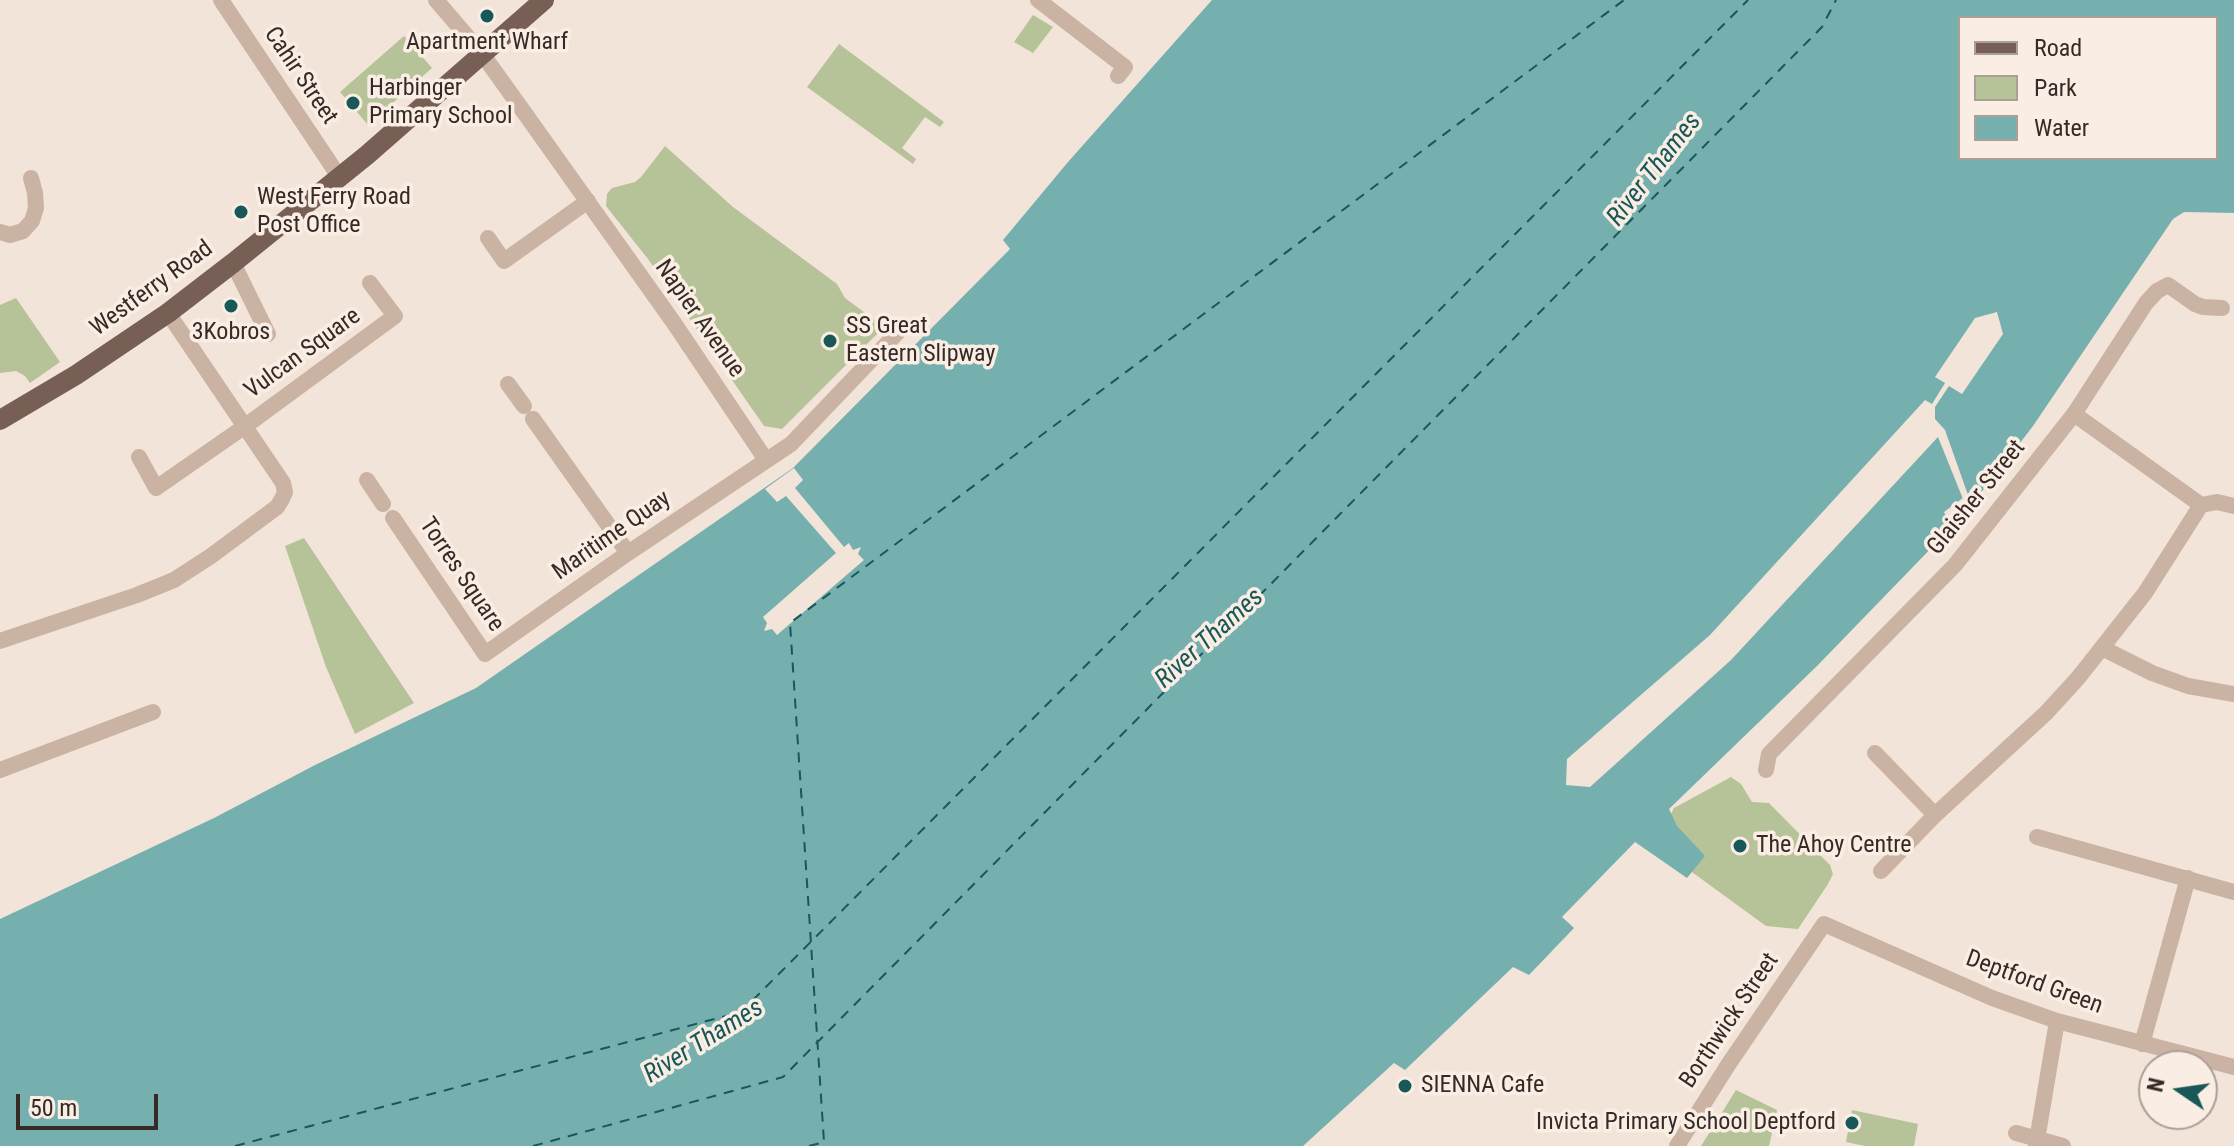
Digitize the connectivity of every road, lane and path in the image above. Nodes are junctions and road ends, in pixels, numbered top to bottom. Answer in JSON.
{"nodes":[{"id":1,"x":221,"y":0,"type":"edge"},
{"id":2,"x":436,"y":0,"type":"edge"},
{"id":3,"x":544,"y":0,"type":"edge"},
{"id":4,"x":1038,"y":0,"type":"edge"},
{"id":5,"x":483,"y":55,"type":"junction"},
{"id":6,"x":1118,"y":76,"type":"dead end"},
{"id":7,"x":31,"y":178,"type":"dead end"},
{"id":8,"x":340,"y":178,"type":"junction"},
{"id":9,"x":588,"y":201,"type":"junction"},
{"id":10,"x":0,"y":232,"type":"edge"},
{"id":11,"x":488,"y":238,"type":"dead end"},
{"id":12,"x":233,"y":263,"type":"junction"},
{"id":13,"x":370,"y":283,"type":"dead end"},
{"id":14,"x":2222,"y":308,"type":"dead end"},
{"id":15,"x":168,"y":313,"type":"junction"},
{"id":16,"x":898,"y":332,"type":"dead end"},
{"id":17,"x":268,"y":334,"type":"dead end"},
{"id":18,"x":508,"y":384,"type":"dead end"},
{"id":19,"x":2074,"y":414,"type":"junction"},
{"id":20,"x":0,"y":420,"type":"edge"},
{"id":21,"x":244,"y":427,"type":"junction"},
{"id":22,"x":139,"y":457,"type":"dead end"},
{"id":23,"x":766,"y":460,"type":"junction"},
{"id":24,"x":367,"y":480,"type":"dead end"},
{"id":25,"x":2201,"y":505,"type":"junction"},
{"id":26,"x":2234,"y":506,"type":"edge"},
{"id":27,"x":628,"y":553,"type":"junction"},
{"id":28,"x":0,"y":641,"type":"edge"},
{"id":29,"x":2102,"y":648,"type":"junction"},
{"id":30,"x":485,"y":654,"type":"joint"},
{"id":31,"x":2234,"y":694,"type":"edge"},
{"id":32,"x":153,"y":712,"type":"dead end"},
{"id":33,"x":1875,"y":753,"type":"dead end"},
{"id":34,"x":0,"y":770,"type":"edge"},
{"id":35,"x":1766,"y":770,"type":"dead end"},
{"id":36,"x":1935,"y":815,"type":"junction"},
{"id":37,"x":2037,"y":837,"type":"dead end"},
{"id":38,"x":1881,"y":871,"type":"dead end"},
{"id":39,"x":2188,"y":878,"type":"junction"},
{"id":40,"x":2234,"y":892,"type":"edge"},
{"id":41,"x":1824,"y":924,"type":"joint"},
{"id":42,"x":2057,"y":1021,"type":"junction"},
{"id":43,"x":2142,"y":1044,"type":"junction"},
{"id":44,"x":2234,"y":1067,"type":"edge"},
{"id":45,"x":2016,"y":1133,"type":"dead end"},
{"id":46,"x":2036,"y":1142,"type":"edge"},
{"id":47,"x":1677,"y":1146,"type":"edge"},
{"id":48,"x":2063,"y":1146,"type":"edge"}],
"edges":[{"from":1,"to":8,"type":"street","name":"Cahir Street"},
{"from":2,"to":5,"type":"street","name":"Napier Avenue"},
{"from":3,"to":5,"type":"main road","name":"Westferry Road"},
{"from":4,"to":6,"type":"street"},
{"from":5,"to":8,"type":"main road","name":"Westferry Road"},
{"from":5,"to":9,"type":"street","name":"Napier Avenue"},
{"from":7,"to":10,"type":"street"},
{"from":8,"to":12,"type":"main road","name":"Westferry Road"},
{"from":9,"to":11,"type":"street"},
{"from":9,"to":23,"type":"street","name":"Napier Avenue"},
{"from":12,"to":15,"type":"main road","name":"Westferry Road"},
{"from":12,"to":17,"type":"street"},
{"from":13,"to":21,"type":"street","name":"Vulcan Square"},
{"from":14,"to":19,"type":"street","name":"Glaisher Street"},
{"from":15,"to":20,"type":"main road","name":"Westferry Road"},
{"from":15,"to":21,"type":"street"},
{"from":16,"to":23,"type":"street"},
{"from":18,"to":27,"type":"street"},
{"from":19,"to":25,"type":"street"},
{"from":19,"to":35,"type":"street","name":"Glaisher Street"},
{"from":21,"to":22,"type":"street"},
{"from":21,"to":28,"type":"street"},
{"from":23,"to":27,"type":"street","name":"Maritime Quay"},
{"from":24,"to":30,"type":"street","name":"Torres Square"},
{"from":25,"to":26,"type":"street"},
{"from":25,"to":29,"type":"street"},
{"from":27,"to":30,"type":"street","name":"Maritime Quay"},
{"from":29,"to":31,"type":"street"},
{"from":29,"to":36,"type":"street"},
{"from":32,"to":34,"type":"street"},
{"from":33,"to":36,"type":"street"},
{"from":36,"to":38,"type":"street"},
{"from":37,"to":39,"type":"street"},
{"from":39,"to":40,"type":"street"},
{"from":39,"to":43,"type":"street"},
{"from":41,"to":42,"type":"street","name":"Deptford Green"},
{"from":41,"to":47,"type":"street","name":"Borthwick Street"},
{"from":42,"to":43,"type":"street","name":"Deptford Green"},
{"from":42,"to":46,"type":"street"},
{"from":43,"to":44,"type":"street","name":"Deptford Green"},
{"from":45,"to":46,"type":"street"},
{"from":46,"to":48,"type":"street"}]}
